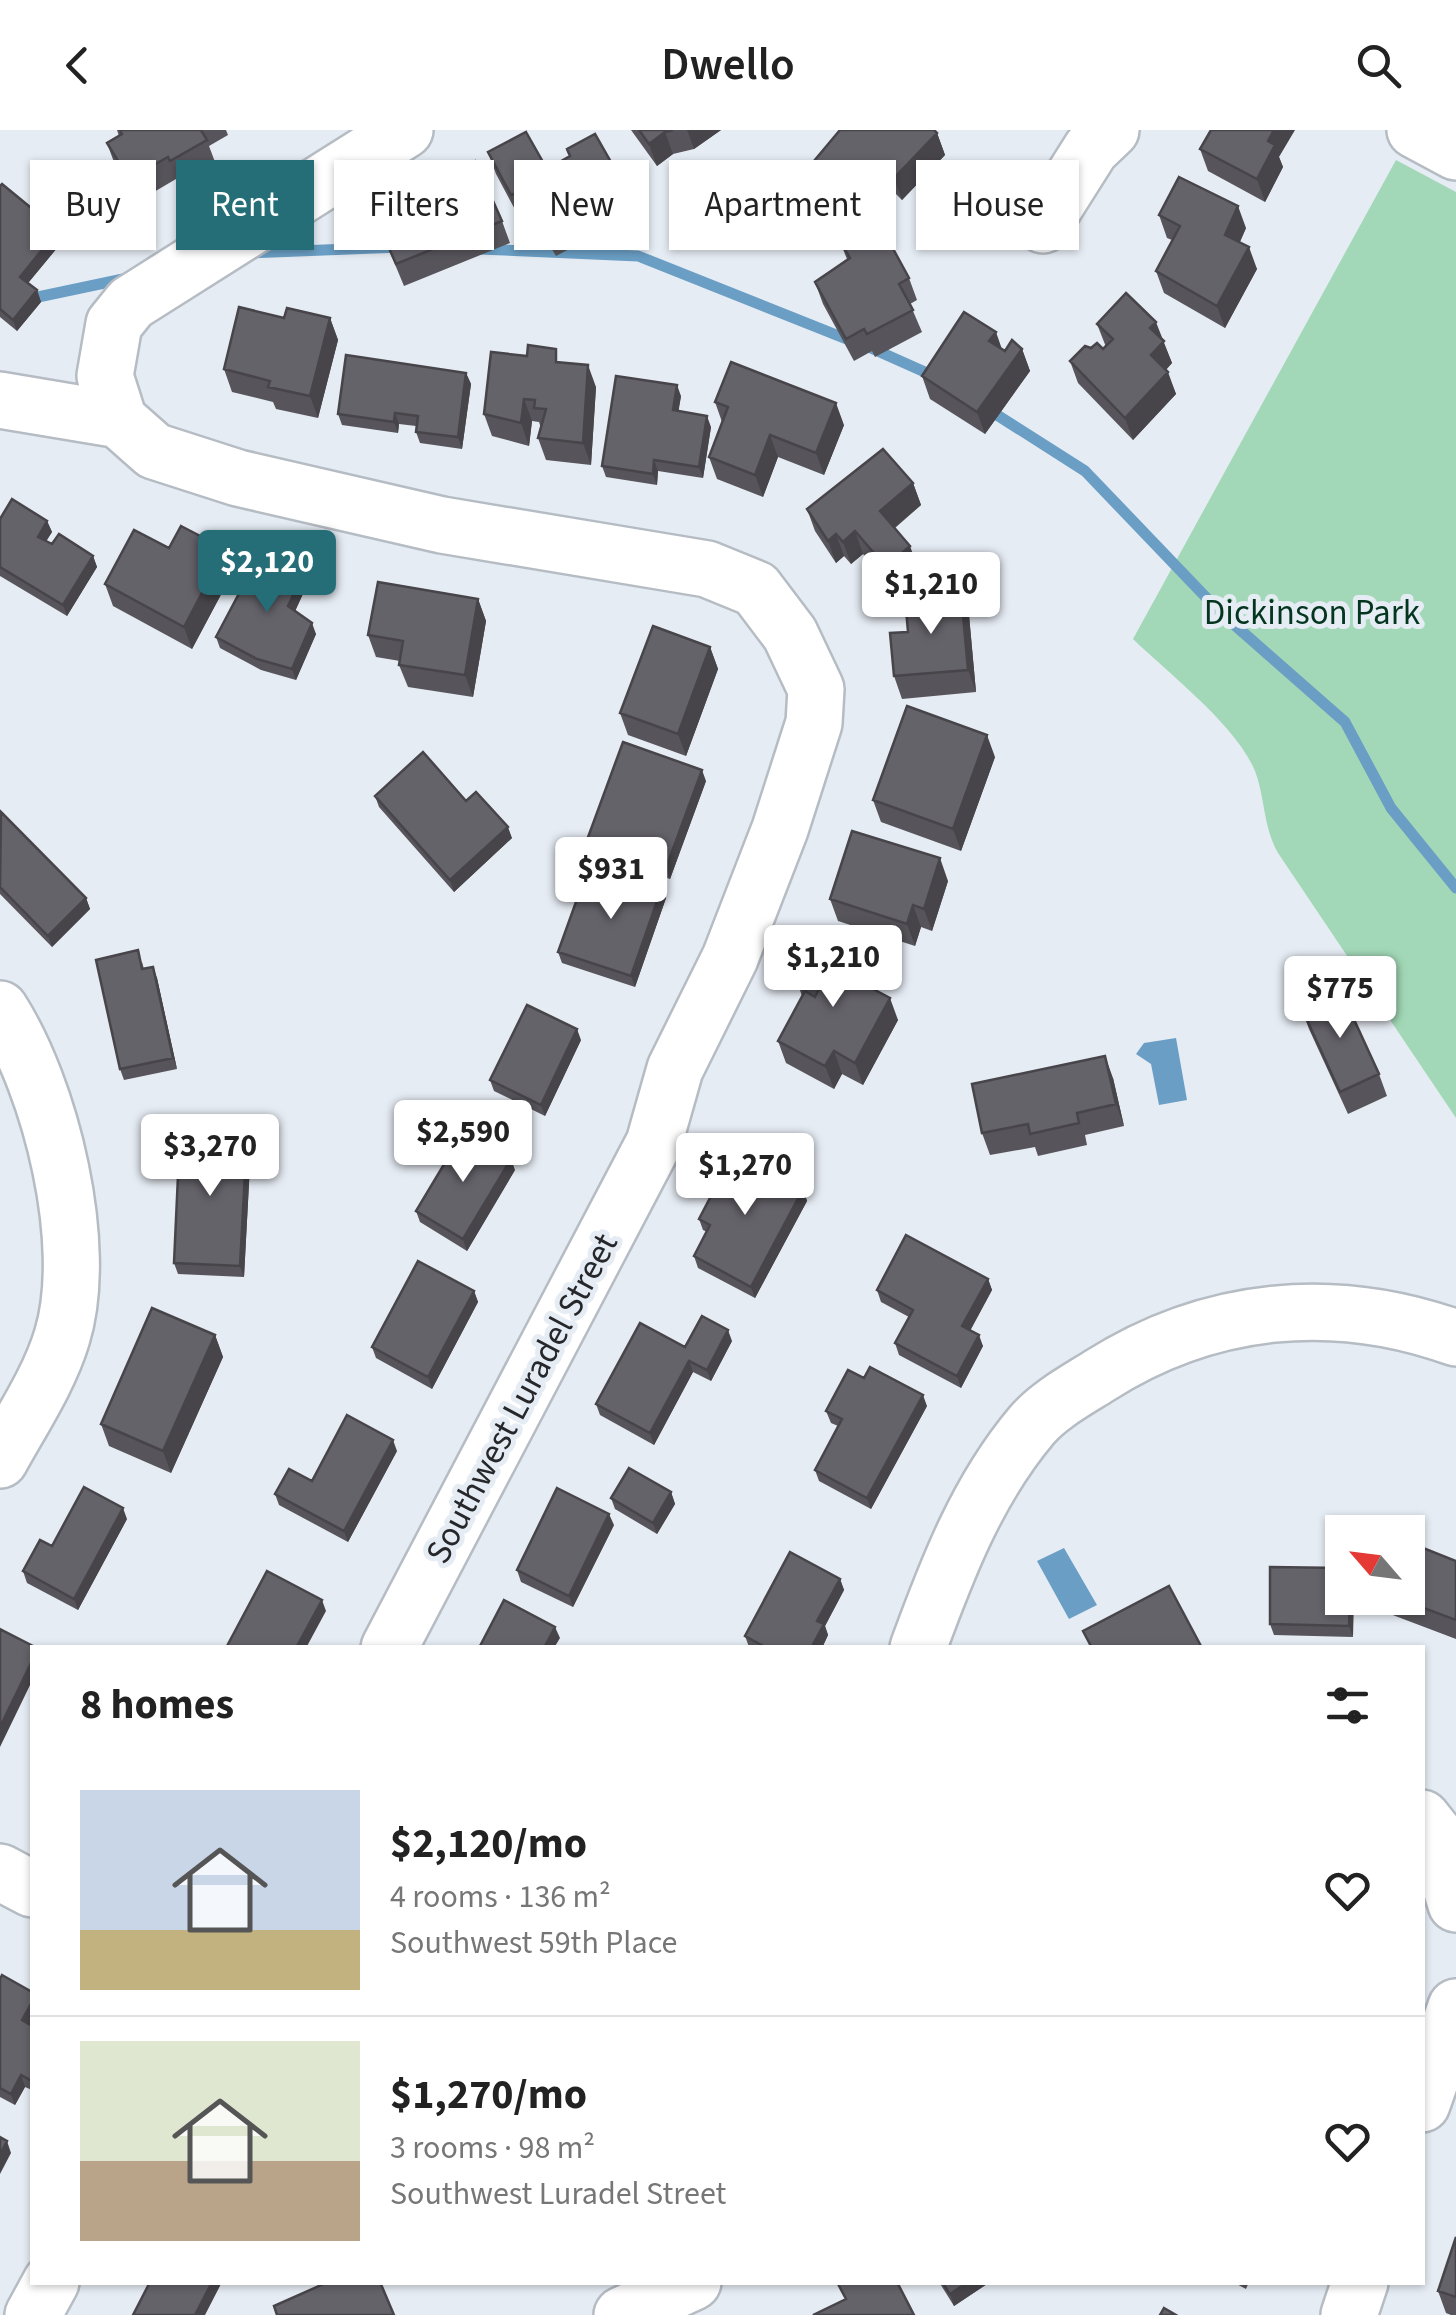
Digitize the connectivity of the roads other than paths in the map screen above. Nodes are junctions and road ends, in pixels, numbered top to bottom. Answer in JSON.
{"nodes":[{"id":1,"x":405,"y":130,"type":"edge"},
{"id":2,"x":1112,"y":130,"type":"edge"},
{"id":3,"x":1414,"y":130,"type":"edge"},
{"id":4,"x":1456,"y":152,"type":"edge"},
{"id":5,"x":1079,"y":168,"type":"edge"},
{"id":6,"x":0,"y":381,"type":"edge"},
{"id":7,"x":0,"y":400,"type":"edge"},
{"id":8,"x":115,"y":411,"type":"junction"},
{"id":9,"x":0,"y":1009,"type":"edge"},
{"id":10,"x":1456,"y":1338,"type":"edge"},
{"id":11,"x":0,"y":1460,"type":"edge"},
{"id":12,"x":391,"y":1645,"type":"edge"},
{"id":13,"x":919,"y":1645,"type":"edge"},
{"id":14,"x":1425,"y":1822,"type":"edge"},
{"id":15,"x":0,"y":1872,"type":"edge"},
{"id":16,"x":30,"y":1889,"type":"edge"},
{"id":17,"x":1456,"y":1904,"type":"edge"},
{"id":18,"x":1456,"y":2007,"type":"edge"},
{"id":19,"x":1425,"y":2095,"type":"edge"},
{"id":20,"x":49,"y":2285,"type":"edge"},
{"id":21,"x":687,"y":2285,"type":"edge"},
{"id":22,"x":1359,"y":2285,"type":"edge"},
{"id":23,"x":34,"y":2315,"type":"edge"},
{"id":24,"x":622,"y":2315,"type":"edge"},
{"id":25,"x":1349,"y":2315,"type":"edge"}],
"edges":[{"from":1,"to":8,"type":"street"},
{"from":2,"to":5,"type":"street"},
{"from":3,"to":4,"type":"street"},
{"from":6,"to":8,"type":"street"},
{"from":7,"to":8,"type":"street"},
{"from":8,"to":12,"type":"street","name":"Southwest Luradel Street"},
{"from":9,"to":11,"type":"street"},
{"from":10,"to":13,"type":"street"},
{"from":14,"to":17,"type":"street"},
{"from":15,"to":16,"type":"street"},
{"from":18,"to":19,"type":"street"},
{"from":20,"to":23,"type":"street"},
{"from":21,"to":24,"type":"street"},
{"from":22,"to":25,"type":"street"}]}
